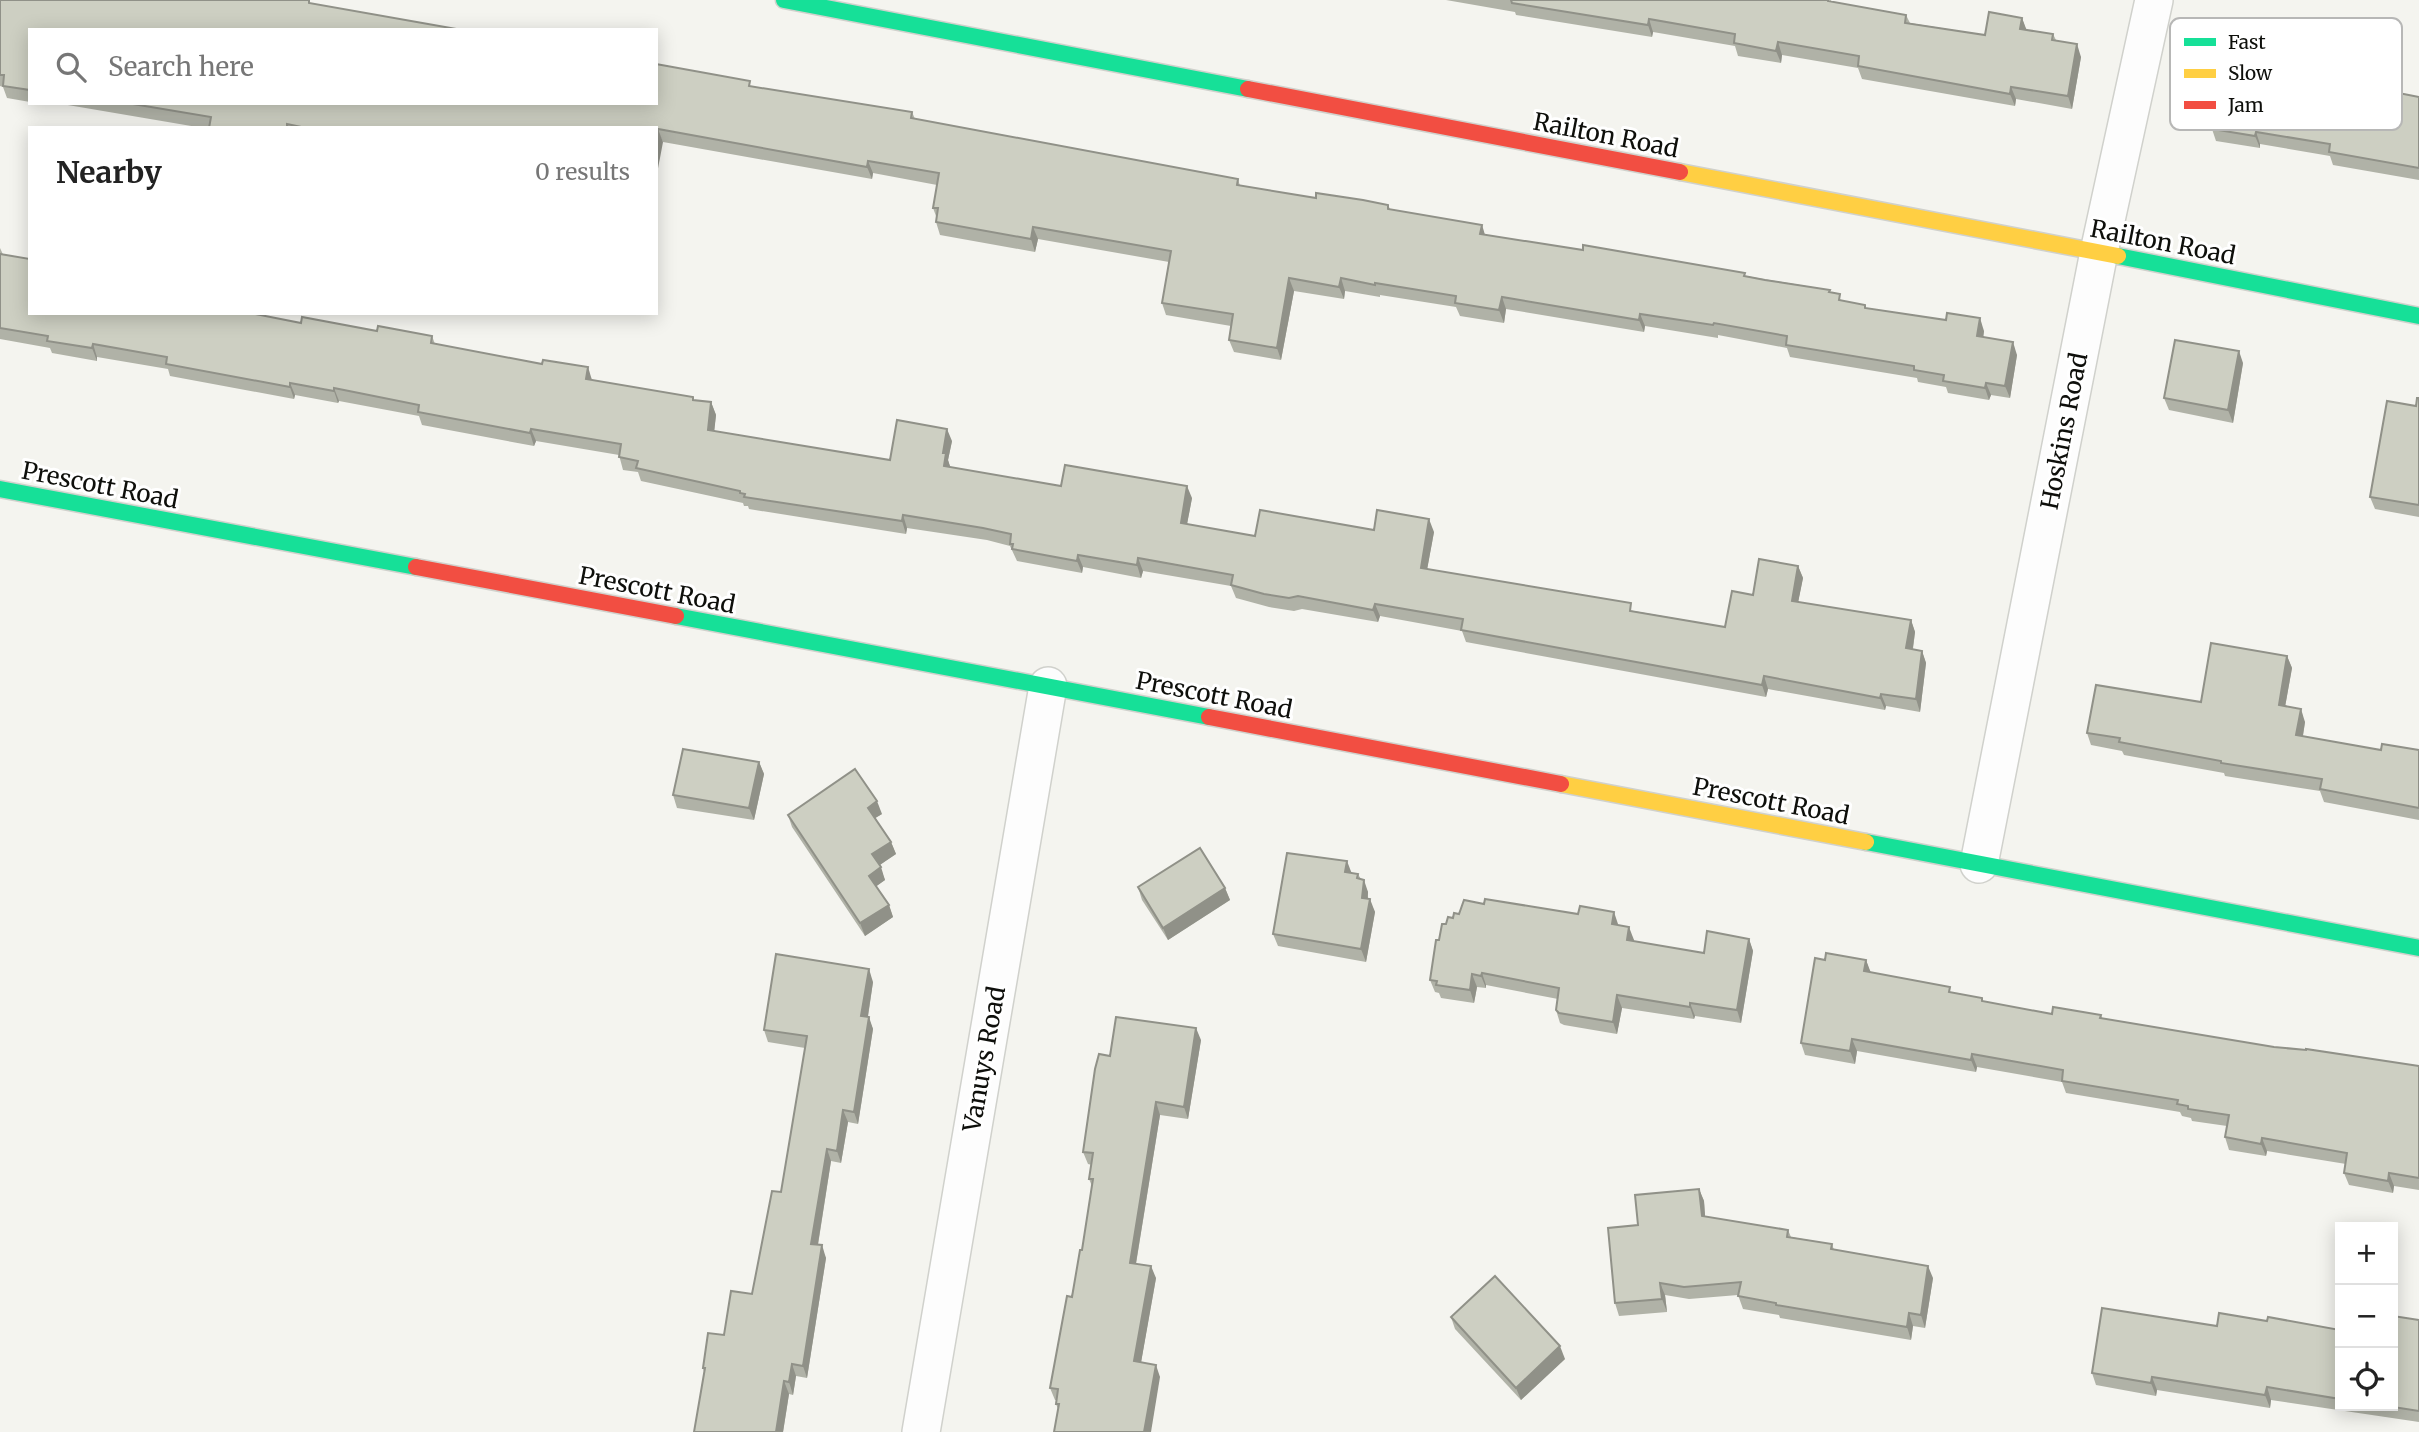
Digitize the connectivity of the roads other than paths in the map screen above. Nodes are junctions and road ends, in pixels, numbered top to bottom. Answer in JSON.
{"nodes":[{"id":1,"x":784,"y":0,"type":"edge"},
{"id":2,"x":2154,"y":0,"type":"edge"},
{"id":3,"x":2099,"y":252,"type":"junction"},
{"id":4,"x":2419,"y":316,"type":"edge"},
{"id":5,"x":0,"y":489,"type":"edge"},
{"id":6,"x":1048,"y":686,"type":"junction"},
{"id":7,"x":1979,"y":864,"type":"junction"},
{"id":8,"x":2419,"y":948,"type":"edge"},
{"id":9,"x":921,"y":1432,"type":"edge"}],
"edges":[{"from":1,"to":3,"type":"main road","name":"Railton Road"},
{"from":2,"to":3,"type":"street","name":"Hoskins Road"},
{"from":3,"to":4,"type":"main road","name":"Railton Road"},
{"from":3,"to":7,"type":"street","name":"Hoskins Road"},
{"from":5,"to":6,"type":"main road","name":"Prescott Road"},
{"from":6,"to":7,"type":"main road","name":"Prescott Road"},
{"from":6,"to":9,"type":"street","name":"Vanuys Road"},
{"from":7,"to":8,"type":"main road","name":"Prescott Road"}]}
